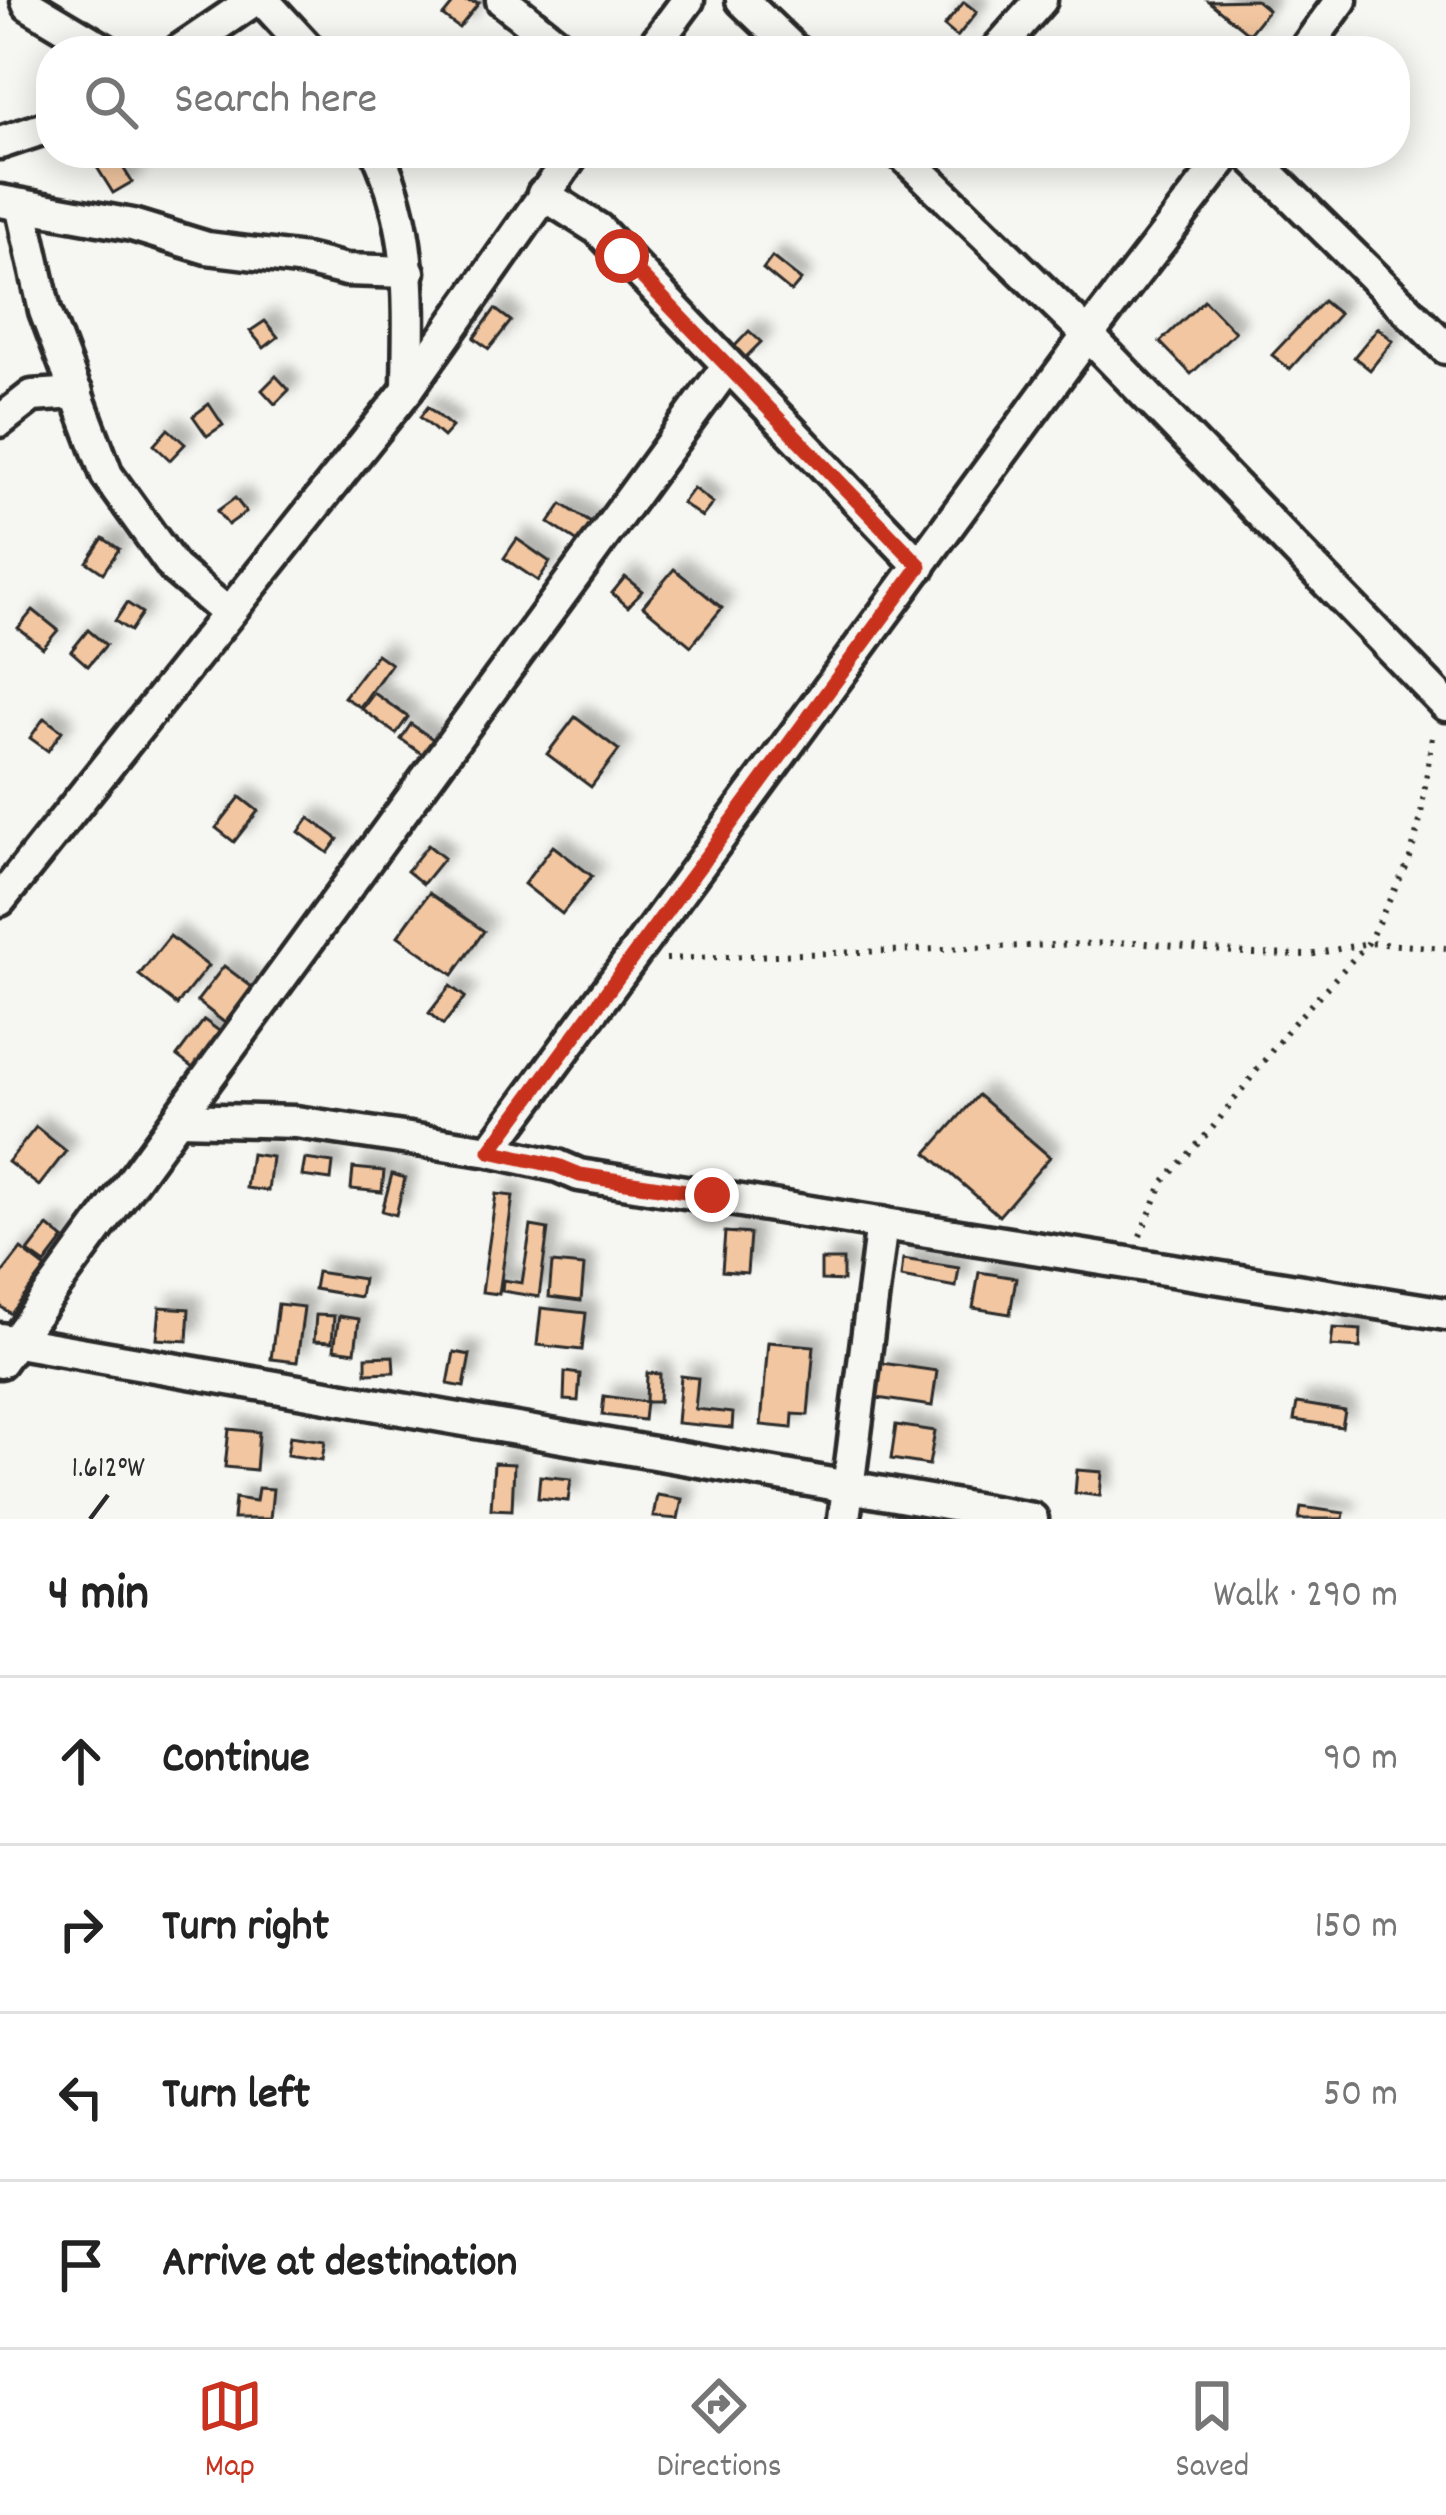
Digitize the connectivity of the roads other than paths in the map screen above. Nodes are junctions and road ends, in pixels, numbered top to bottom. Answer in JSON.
{"nodes":[{"id":1,"x":27,"y":0,"type":"edge"},
{"id":2,"x":258,"y":0,"type":"edge"},
{"id":3,"x":502,"y":0,"type":"edge"},
{"id":4,"x":688,"y":0,"type":"edge"},
{"id":5,"x":742,"y":0,"type":"edge"},
{"id":6,"x":1041,"y":0,"type":"edge"},
{"id":7,"x":1341,"y":0,"type":"edge"},
{"id":8,"x":81,"y":36,"type":"edge"},
{"id":9,"x":202,"y":36,"type":"edge"},
{"id":10,"x":295,"y":36,"type":"edge"},
{"id":11,"x":547,"y":36,"type":"edge"},
{"id":12,"x":661,"y":36,"type":"edge"},
{"id":13,"x":779,"y":36,"type":"edge"},
{"id":14,"x":1009,"y":36,"type":"edge"},
{"id":15,"x":1315,"y":36,"type":"edge"},
{"id":16,"x":36,"y":131,"type":"edge"},
{"id":17,"x":0,"y":143,"type":"edge"},
{"id":18,"x":384,"y":168,"type":"edge"},
{"id":19,"x":563,"y":168,"type":"edge"},
{"id":20,"x":919,"y":168,"type":"edge"},
{"id":21,"x":1216,"y":168,"type":"edge"},
{"id":22,"x":1263,"y":168,"type":"edge"},
{"id":23,"x":543,"y":194,"type":"junction"},
{"id":24,"x":10,"y":203,"type":"edge"},
{"id":25,"x":409,"y":272,"type":"junction"},
{"id":26,"x":1088,"y":335,"type":"junction"},
{"id":27,"x":1446,"y":348,"type":"edge"},
{"id":28,"x":727,"y":367,"type":"junction"},
{"id":29,"x":408,"y":389,"type":"junction"},
{"id":30,"x":77,"y":393,"type":"junction"},
{"id":31,"x":0,"y":421,"type":"edge"},
{"id":32,"x":920,"y":566,"type":"junction"},
{"id":33,"x":226,"y":612,"type":"junction"},
{"id":34,"x":1442,"y":701,"type":"edge"},
{"id":35,"x":0,"y":900,"type":"edge"},
{"id":36,"x":178,"y":1119,"type":"junction"},
{"id":37,"x":490,"y":1151,"type":"junction"},
{"id":38,"x":882,"y":1223,"type":"junction"},
{"id":39,"x":1446,"y":1315,"type":"edge"},
{"id":40,"x":5,"y":1348,"type":"edge"},
{"id":41,"x":850,"y":1487,"type":"junction"},
{"id":42,"x":844,"y":1519,"type":"edge"},
{"id":43,"x":1031,"y":1519,"type":"edge"}],
"edges":[{"from":1,"to":8,"type":"street"},
{"from":2,"to":9,"type":"street"},
{"from":2,"to":10,"type":"street"},
{"from":3,"to":11,"type":"street"},
{"from":4,"to":12,"type":"street"},
{"from":5,"to":13,"type":"street"},
{"from":6,"to":14,"type":"street"},
{"from":7,"to":15,"type":"street"},
{"from":16,"to":17,"type":"street"},
{"from":18,"to":25,"type":"street"},
{"from":19,"to":23,"type":"street"},
{"from":20,"to":26,"type":"street"},
{"from":21,"to":26,"type":"street"},
{"from":22,"to":27,"type":"street"},
{"from":23,"to":28,"type":"street"},
{"from":23,"to":29,"type":"street"},
{"from":24,"to":25,"type":"street"},
{"from":24,"to":30,"type":"street"},
{"from":25,"to":29,"type":"street"},
{"from":26,"to":32,"type":"street"},
{"from":26,"to":34,"type":"street"},
{"from":28,"to":32,"type":"street"},
{"from":28,"to":36,"type":"street"},
{"from":29,"to":33,"type":"street"},
{"from":30,"to":31,"type":"street"},
{"from":30,"to":33,"type":"street"},
{"from":32,"to":37,"type":"street"},
{"from":33,"to":35,"type":"street"},
{"from":36,"to":37,"type":"street"},
{"from":36,"to":40,"type":"street"},
{"from":37,"to":38,"type":"street"},
{"from":38,"to":39,"type":"street"},
{"from":38,"to":41,"type":"street"},
{"from":40,"to":41,"type":"street"},
{"from":41,"to":42,"type":"street"},
{"from":41,"to":43,"type":"street"}]}
